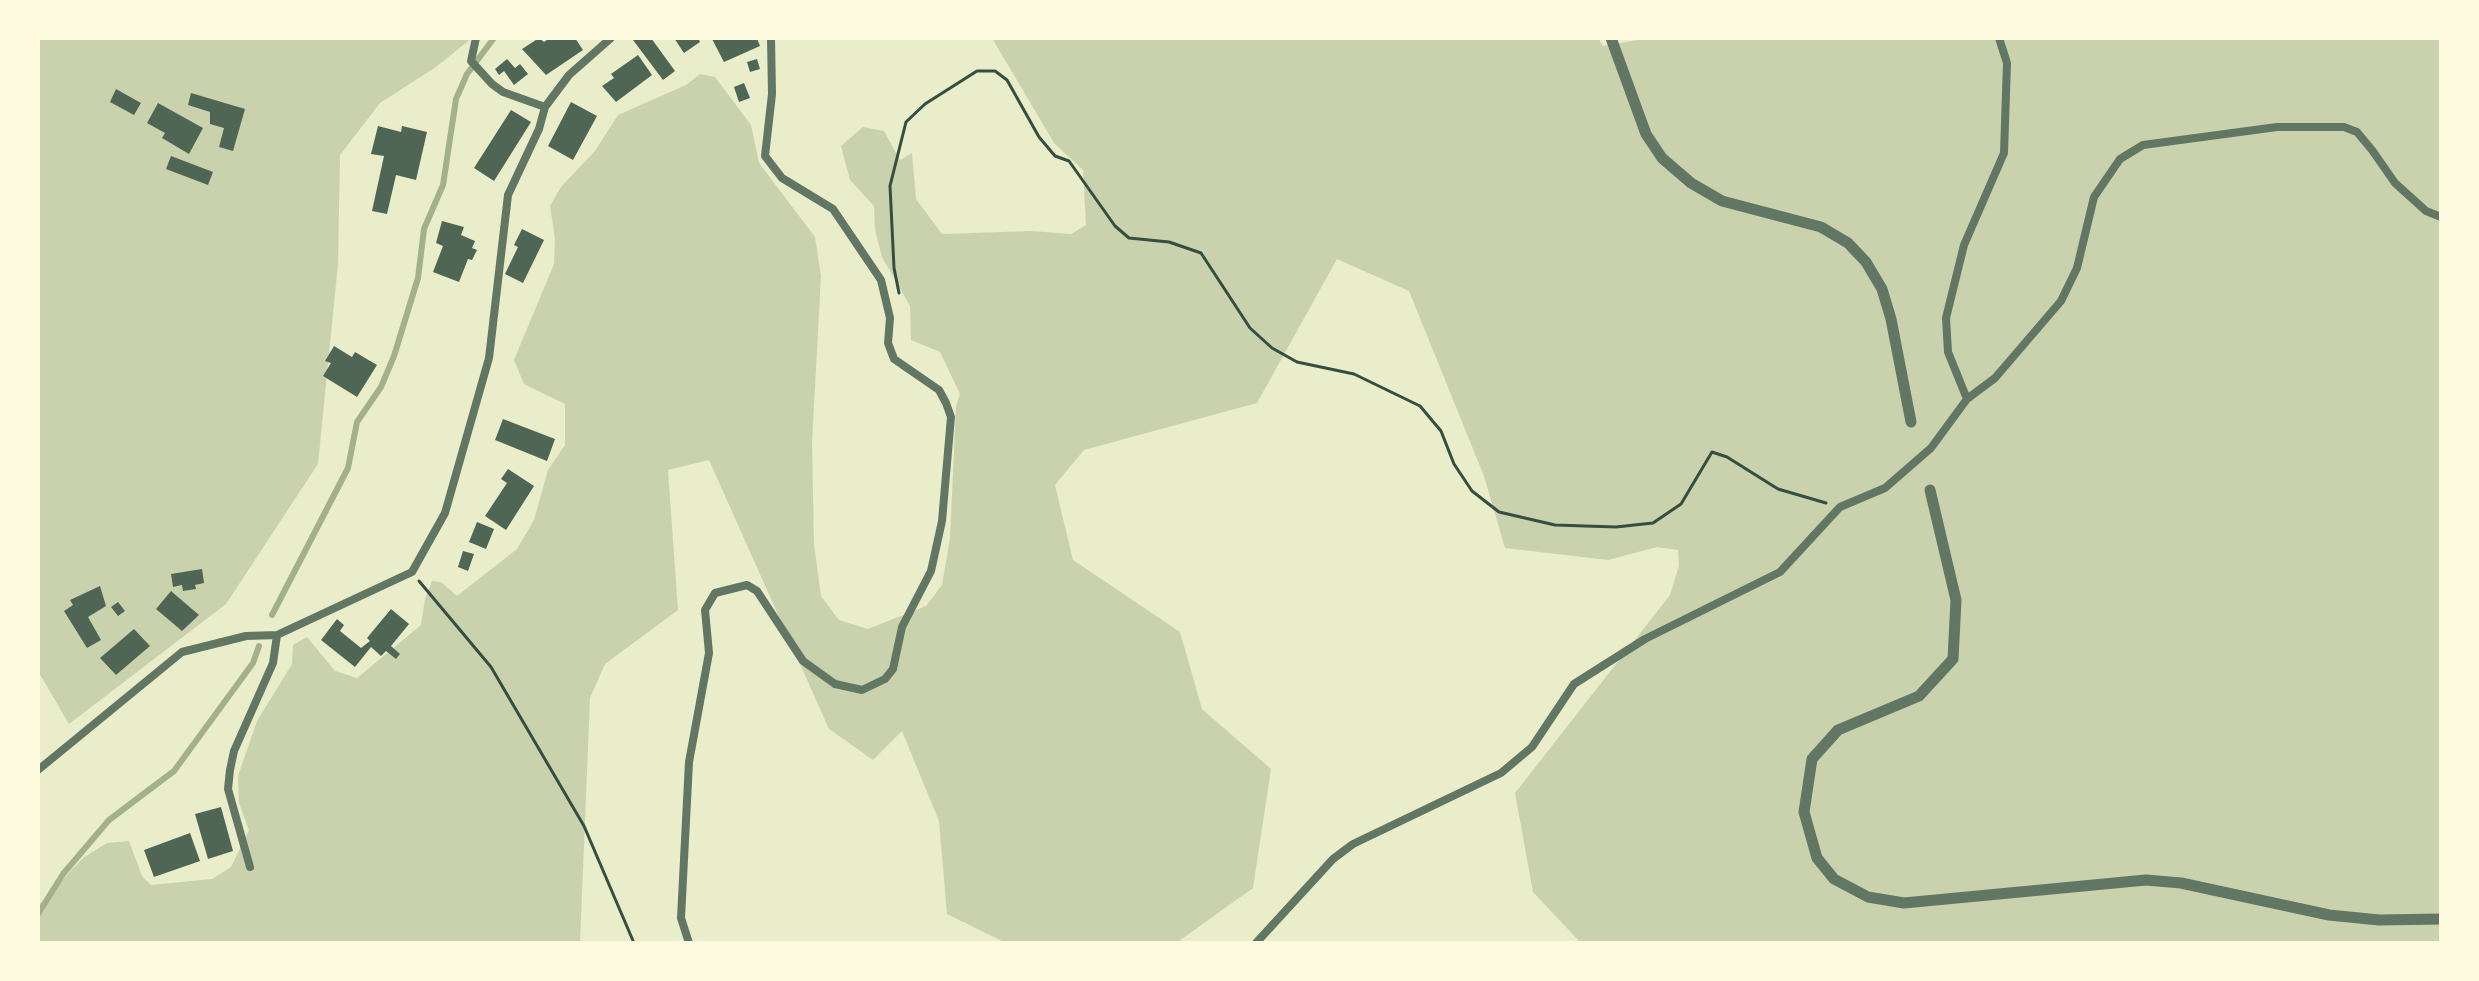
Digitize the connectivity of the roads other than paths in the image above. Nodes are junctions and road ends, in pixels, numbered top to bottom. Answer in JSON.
{"nodes":[{"id":1,"x":476,"y":38,"type":"edge"},
{"id":2,"x":611,"y":38,"type":"edge"},
{"id":3,"x":771,"y":38,"type":"edge"},
{"id":4,"x":1611,"y":38,"type":"edge"},
{"id":5,"x":1999,"y":38,"type":"edge"},
{"id":6,"x":545,"y":107,"type":"junction"},
{"id":7,"x":2441,"y":217,"type":"edge"},
{"id":8,"x":1967,"y":399,"type":"junction"},
{"id":9,"x":1911,"y":422,"type":"dead end"},
{"id":10,"x":1930,"y":490,"type":"dead end"},
{"id":11,"x":277,"y":635,"type":"junction"},
{"id":12,"x":38,"y":770,"type":"edge"},
{"id":13,"x":250,"y":867,"type":"dead end"},
{"id":14,"x":2441,"y":919,"type":"edge"},
{"id":15,"x":1257,"y":941,"type":"edge"},
{"id":16,"x":689,"y":943,"type":"edge"},
{"id":17,"x":1246,"y":943,"type":"edge"}],
"edges":[{"from":1,"to":6,"type":"street"},
{"from":2,"to":6,"type":"street"},
{"from":3,"to":16,"type":"street"},
{"from":4,"to":9,"type":"street"},
{"from":5,"to":8,"type":"street"},
{"from":6,"to":11,"type":"street"},
{"from":7,"to":8,"type":"street"},
{"from":8,"to":15,"type":"street"},
{"from":10,"to":14,"type":"street"},
{"from":11,"to":12,"type":"street"},
{"from":11,"to":13,"type":"street"},
{"from":15,"to":17,"type":"street"}]}
